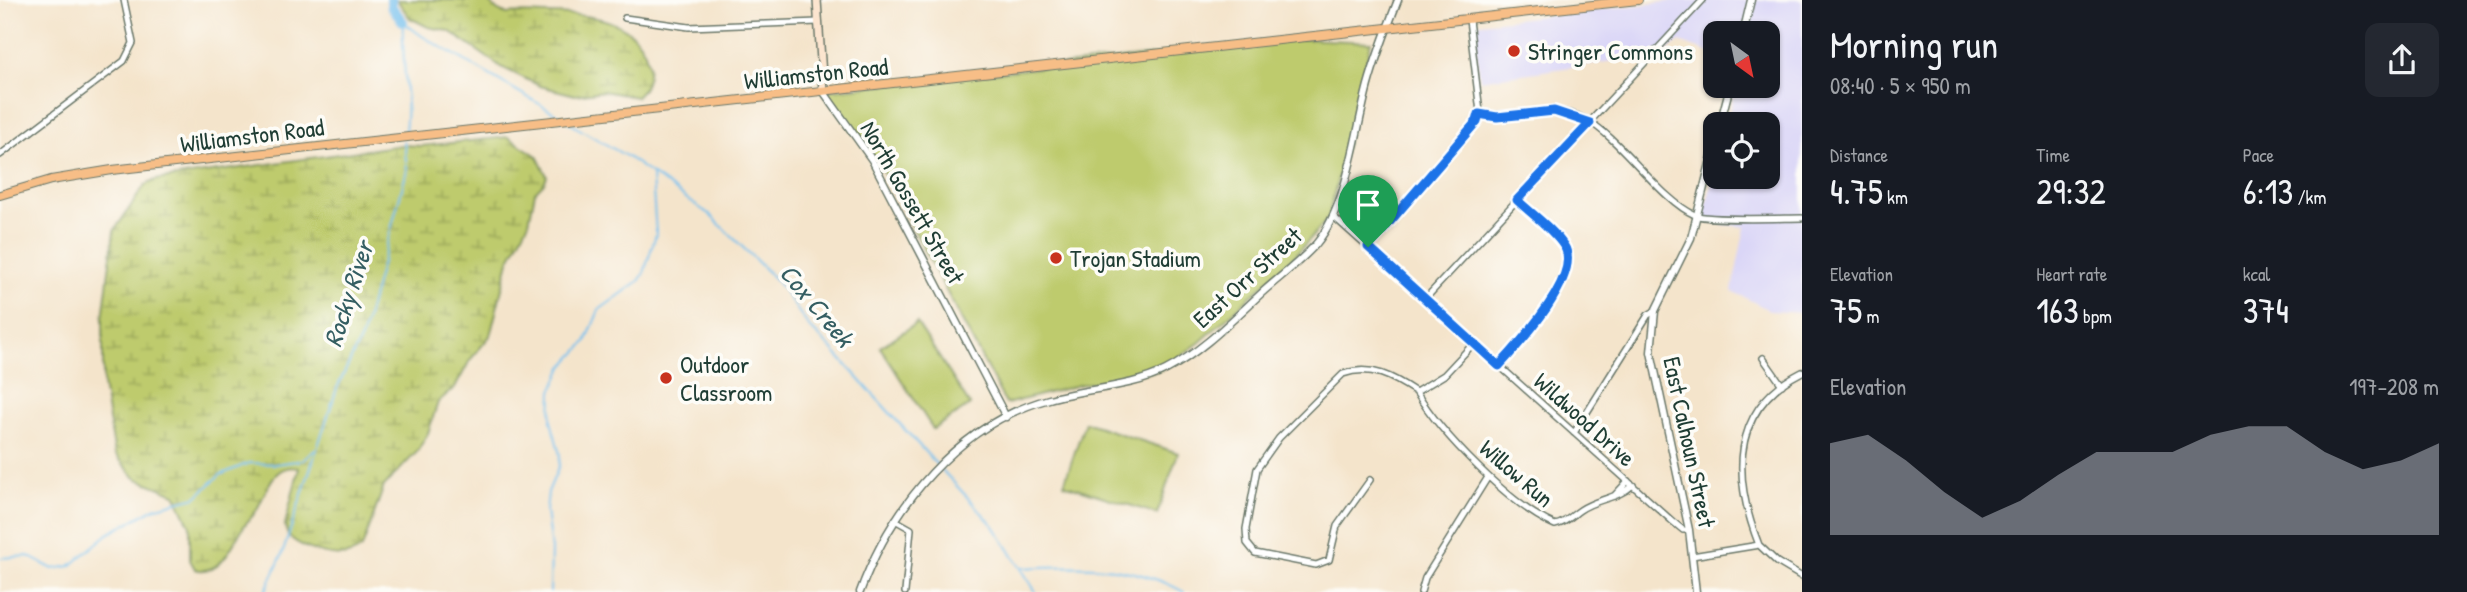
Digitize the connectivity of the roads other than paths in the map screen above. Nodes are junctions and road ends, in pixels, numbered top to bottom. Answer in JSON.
{"nodes":[{"id":1,"x":124,"y":0,"type":"edge"},
{"id":2,"x":817,"y":0,"type":"edge"},
{"id":3,"x":1398,"y":0,"type":"edge"},
{"id":4,"x":1638,"y":0,"type":"edge"},
{"id":5,"x":1703,"y":0,"type":"edge"},
{"id":6,"x":1751,"y":0,"type":"edge"},
{"id":7,"x":625,"y":18,"type":"dead end"},
{"id":8,"x":1469,"y":20,"type":"junction"},
{"id":9,"x":1746,"y":21,"type":"edge"},
{"id":10,"x":818,"y":22,"type":"junction"},
{"id":11,"x":1387,"y":30,"type":"junction"},
{"id":12,"x":823,"y":91,"type":"junction"},
{"id":13,"x":1479,"y":114,"type":"junction"},
{"id":14,"x":1590,"y":123,"type":"junction"},
{"id":15,"x":0,"y":155,"type":"edge"},
{"id":16,"x":1704,"y":189,"type":"edge"},
{"id":17,"x":0,"y":195,"type":"edge"},
{"id":18,"x":1517,"y":200,"type":"junction"},
{"id":19,"x":1698,"y":216,"type":"junction"},
{"id":20,"x":1334,"y":217,"type":"junction"},
{"id":21,"x":1802,"y":218,"type":"edge"},
{"id":22,"x":1368,"y":247,"type":"junction"},
{"id":23,"x":1425,"y":299,"type":"junction"},
{"id":24,"x":1655,"y":311,"type":"junction"},
{"id":25,"x":1474,"y":343,"type":"junction"},
{"id":26,"x":1763,"y":358,"type":"dead end"},
{"id":27,"x":1499,"y":366,"type":"junction"},
{"id":28,"x":1802,"y":372,"type":"edge"},
{"id":29,"x":1782,"y":384,"type":"junction"},
{"id":30,"x":1416,"y":392,"type":"junction"},
{"id":31,"x":1006,"y":417,"type":"junction"},
{"id":32,"x":1574,"y":433,"type":"junction"},
{"id":33,"x":1488,"y":477,"type":"junction"},
{"id":34,"x":1370,"y":480,"type":"dead end"},
{"id":35,"x":1630,"y":483,"type":"junction"},
{"id":36,"x":895,"y":520,"type":"junction"},
{"id":37,"x":1689,"y":530,"type":"junction"},
{"id":38,"x":1759,"y":545,"type":"junction"},
{"id":39,"x":1692,"y":556,"type":"junction"},
{"id":40,"x":1802,"y":577,"type":"edge"},
{"id":41,"x":860,"y":592,"type":"edge"},
{"id":42,"x":905,"y":592,"type":"edge"},
{"id":43,"x":1420,"y":592,"type":"edge"},
{"id":44,"x":1696,"y":592,"type":"edge"}],
"edges":[{"from":1,"to":15,"type":"street"},
{"from":2,"to":10,"type":"main road"},
{"from":3,"to":11,"type":"street","name":"East Orr Street"},
{"from":4,"to":8,"type":"main road","name":"Williamston Road"},
{"from":5,"to":14,"type":"street"},
{"from":6,"to":9,"type":"street"},
{"from":7,"to":10,"type":"street"},
{"from":8,"to":11,"type":"main road","name":"Williamston Road"},
{"from":8,"to":13,"type":"street"},
{"from":10,"to":12,"type":"main road"},
{"from":11,"to":12,"type":"main road","name":"Williamston Road"},
{"from":11,"to":20,"type":"street","name":"East Orr Street"},
{"from":12,"to":17,"type":"main road","name":"Williamston Road"},
{"from":12,"to":31,"type":"street","name":"North Gossett Street"},
{"from":13,"to":14,"type":"street"},
{"from":13,"to":22,"type":"street"},
{"from":14,"to":18,"type":"street"},
{"from":14,"to":19,"type":"street"},
{"from":16,"to":19,"type":"street","name":"East Calhoun Street"},
{"from":18,"to":23,"type":"street"},
{"from":18,"to":27,"type":"street"},
{"from":19,"to":21,"type":"street"},
{"from":19,"to":24,"type":"street","name":"East Calhoun Street"},
{"from":20,"to":22,"type":"street","name":"Wildwood Drive"},
{"from":20,"to":31,"type":"street","name":"East Orr Street"},
{"from":22,"to":23,"type":"street","name":"Wildwood Drive"},
{"from":23,"to":25,"type":"street","name":"Wildwood Drive"},
{"from":24,"to":32,"type":"street"},
{"from":24,"to":37,"type":"street","name":"East Calhoun Street"},
{"from":25,"to":27,"type":"street","name":"Wildwood Drive"},
{"from":25,"to":30,"type":"street"},
{"from":26,"to":29,"type":"street"},
{"from":27,"to":32,"type":"street","name":"Wildwood Drive"},
{"from":28,"to":29,"type":"street"},
{"from":29,"to":38,"type":"street"},
{"from":30,"to":33,"type":"street","name":"Willow Run"},
{"from":30,"to":34,"type":"street"},
{"from":31,"to":36,"type":"street","name":"East Orr Street"},
{"from":32,"to":35,"type":"street","name":"Wildwood Drive"},
{"from":33,"to":35,"type":"street","name":"Willow Run"},
{"from":33,"to":43,"type":"street"},
{"from":35,"to":37,"type":"street","name":"Wildwood Drive"},
{"from":36,"to":41,"type":"street","name":"East Orr Street"},
{"from":36,"to":42,"type":"street"},
{"from":37,"to":39,"type":"street","name":"East Calhoun Street"},
{"from":38,"to":39,"type":"street"},
{"from":38,"to":40,"type":"street"},
{"from":39,"to":44,"type":"street","name":"East Calhoun Street"}]}
